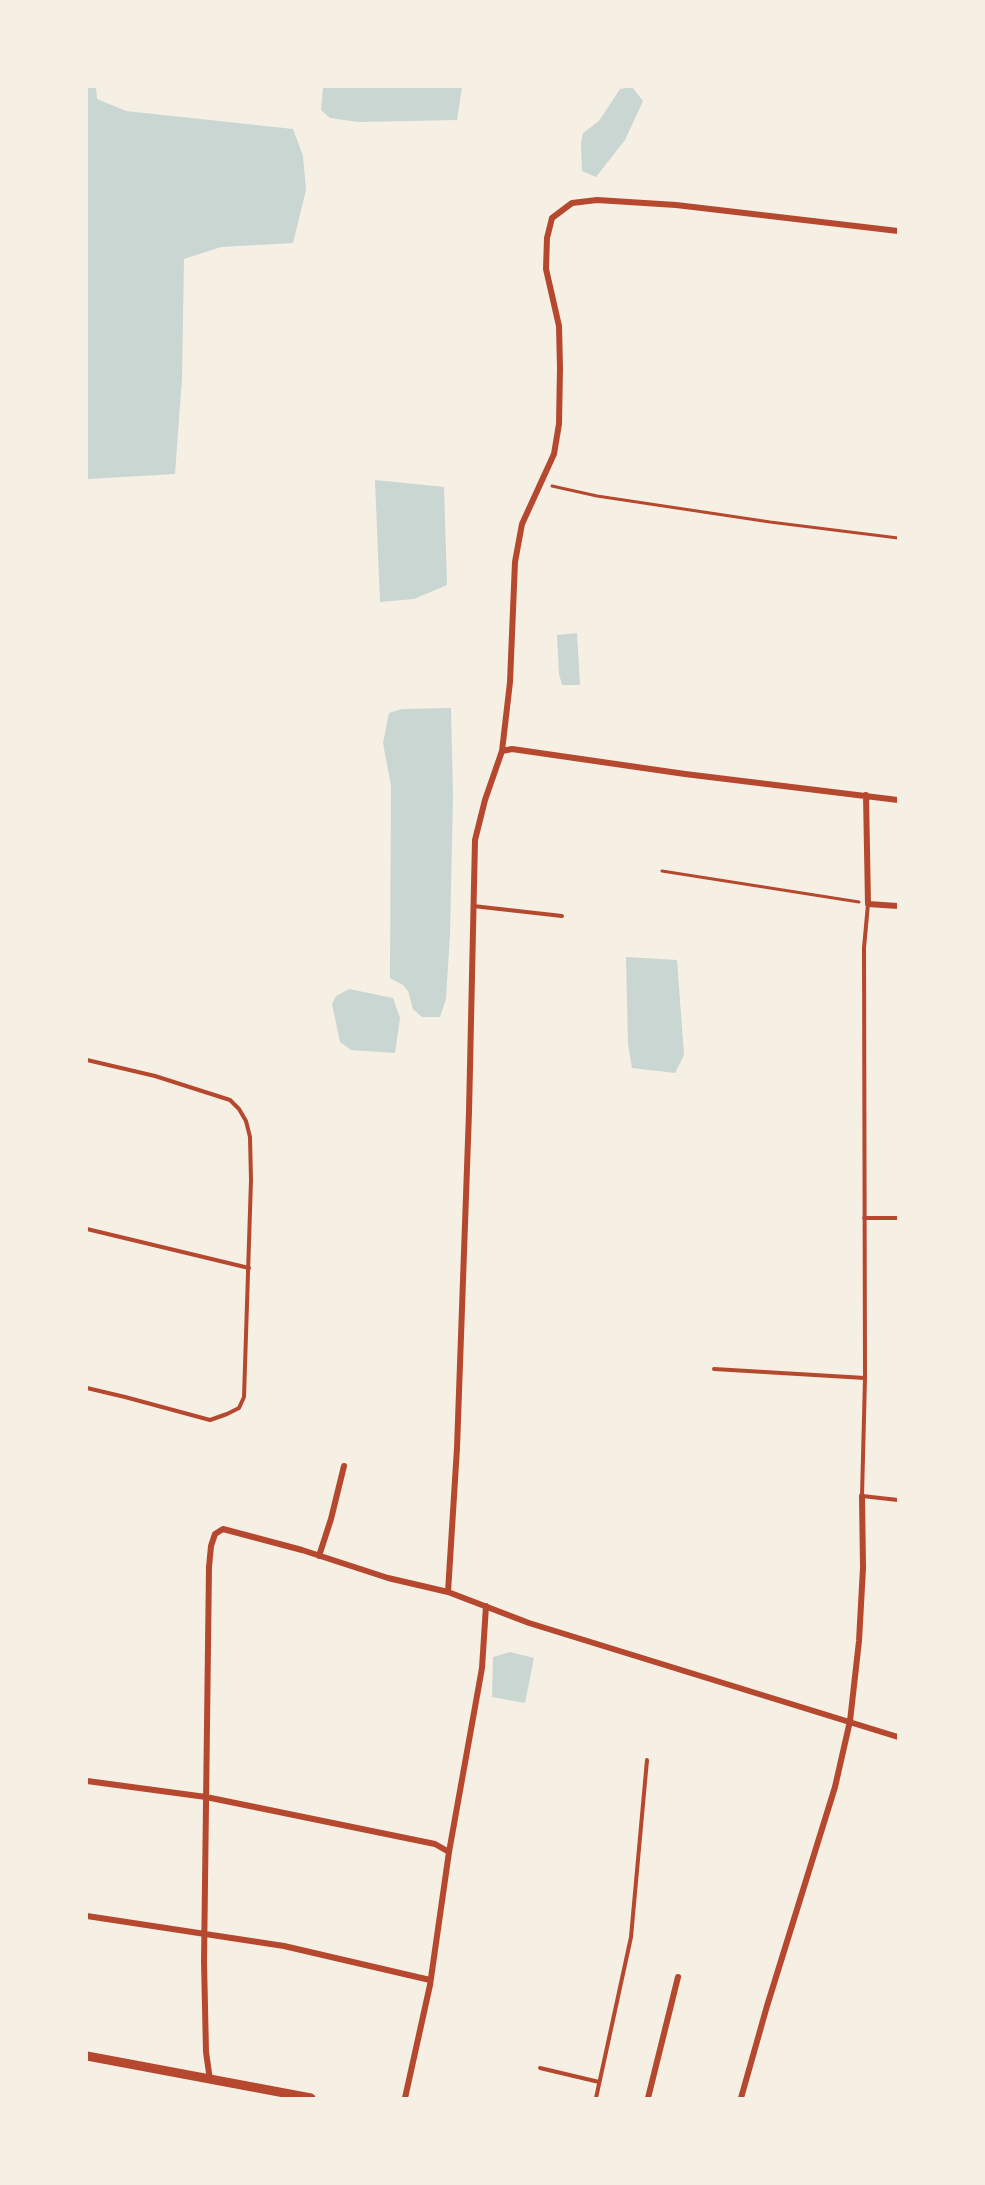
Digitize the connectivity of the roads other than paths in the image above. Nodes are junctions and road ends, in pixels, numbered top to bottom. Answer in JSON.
{"nodes":[{"id":1,"x":898,"y":231,"type":"edge"},
{"id":2,"x":502,"y":751,"type":"junction"},
{"id":3,"x":866,"y":795,"type":"junction"},
{"id":4,"x":898,"y":800,"type":"edge"},
{"id":5,"x":868,"y":904,"type":"junction"},
{"id":6,"x":473,"y":906,"type":"junction"},
{"id":7,"x":898,"y":906,"type":"edge"},
{"id":8,"x":562,"y":916,"type":"dead end"},
{"id":9,"x":87,"y":1060,"type":"edge"},
{"id":10,"x":864,"y":1218,"type":"junction"},
{"id":11,"x":898,"y":1218,"type":"edge"},
{"id":12,"x":87,"y":1229,"type":"edge"},
{"id":13,"x":249,"y":1268,"type":"junction"},
{"id":14,"x":714,"y":1369,"type":"dead end"},
{"id":15,"x":865,"y":1377,"type":"junction"},
{"id":16,"x":87,"y":1388,"type":"edge"},
{"id":17,"x":344,"y":1466,"type":"dead end"},
{"id":18,"x":862,"y":1496,"type":"junction"},
{"id":19,"x":898,"y":1500,"type":"edge"},
{"id":20,"x":319,"y":1556,"type":"junction"},
{"id":21,"x":448,"y":1592,"type":"junction"},
{"id":22,"x":486,"y":1606,"type":"junction"},
{"id":23,"x":850,"y":1721,"type":"junction"},
{"id":24,"x":898,"y":1737,"type":"edge"},
{"id":25,"x":647,"y":1760,"type":"dead end"},
{"id":26,"x":87,"y":1781,"type":"edge"},
{"id":27,"x":206,"y":1797,"type":"junction"},
{"id":28,"x":449,"y":1852,"type":"junction"},
{"id":29,"x":87,"y":1916,"type":"edge"},
{"id":30,"x":204,"y":1933,"type":"junction"},
{"id":31,"x":678,"y":1977,"type":"dead end"},
{"id":32,"x":430,"y":1980,"type":"junction"},
{"id":33,"x":87,"y":2056,"type":"edge"},
{"id":34,"x":540,"y":2068,"type":"dead end"},
{"id":35,"x":210,"y":2080,"type":"junction"},
{"id":36,"x":599,"y":2082,"type":"junction"},
{"id":37,"x":311,"y":2098,"type":"edge"},
{"id":38,"x":405,"y":2098,"type":"edge"},
{"id":39,"x":596,"y":2098,"type":"edge"},
{"id":40,"x":648,"y":2098,"type":"edge"},
{"id":41,"x":741,"y":2098,"type":"edge"}],
"edges":[{"from":1,"to":2,"type":"street"},
{"from":2,"to":3,"type":"street"},
{"from":2,"to":6,"type":"street"},
{"from":3,"to":4,"type":"street"},
{"from":3,"to":5,"type":"street"},
{"from":5,"to":7,"type":"street"},
{"from":5,"to":10,"type":"lane"},
{"from":6,"to":8,"type":"lane"},
{"from":6,"to":21,"type":"street"},
{"from":9,"to":13,"type":"lane"},
{"from":10,"to":11,"type":"lane"},
{"from":10,"to":15,"type":"lane"},
{"from":12,"to":13,"type":"lane"},
{"from":13,"to":16,"type":"lane"},
{"from":14,"to":15,"type":"lane"},
{"from":15,"to":18,"type":"lane"},
{"from":17,"to":20,"type":"street"},
{"from":18,"to":19,"type":"lane"},
{"from":18,"to":23,"type":"street"},
{"from":20,"to":21,"type":"street"},
{"from":20,"to":27,"type":"street"},
{"from":21,"to":22,"type":"street"},
{"from":22,"to":23,"type":"street"},
{"from":22,"to":28,"type":"street"},
{"from":23,"to":24,"type":"street"},
{"from":23,"to":41,"type":"street"},
{"from":25,"to":36,"type":"lane"},
{"from":26,"to":27,"type":"street"},
{"from":27,"to":28,"type":"street"},
{"from":27,"to":30,"type":"street"},
{"from":28,"to":32,"type":"street"},
{"from":29,"to":30,"type":"street"},
{"from":30,"to":32,"type":"street"},
{"from":30,"to":35,"type":"street"},
{"from":31,"to":40,"type":"street"},
{"from":32,"to":38,"type":"street"},
{"from":33,"to":35,"type":"street"},
{"from":34,"to":36,"type":"lane"},
{"from":35,"to":37,"type":"street"},
{"from":36,"to":39,"type":"lane"}]}
